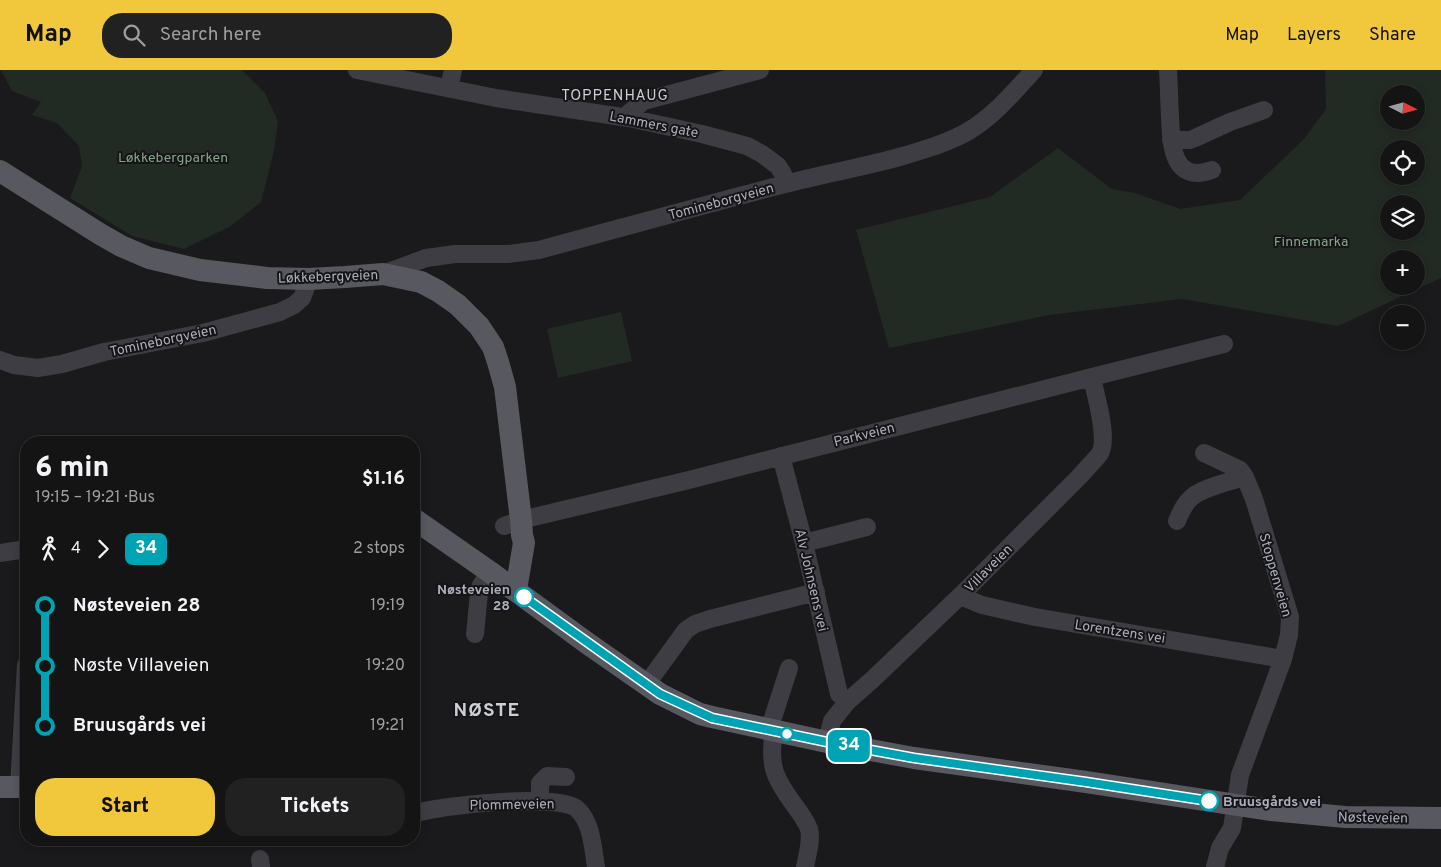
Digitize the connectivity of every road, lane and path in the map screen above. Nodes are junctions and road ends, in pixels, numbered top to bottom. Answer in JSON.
{"nodes":[{"id":1,"x":357,"y":70,"type":"edge"},
{"id":2,"x":453,"y":70,"type":"edge"},
{"id":3,"x":760,"y":70,"type":"edge"},
{"id":4,"x":1034,"y":70,"type":"edge"},
{"id":5,"x":1168,"y":70,"type":"edge"},
{"id":6,"x":449,"y":88,"type":"junction"},
{"id":7,"x":1264,"y":110,"type":"dead end"},
{"id":8,"x":628,"y":118,"type":"junction"},
{"id":9,"x":1171,"y":140,"type":"junction"},
{"id":10,"x":1212,"y":170,"type":"dead end"},
{"id":11,"x":0,"y":171,"type":"edge"},
{"id":12,"x":786,"y":184,"type":"junction"},
{"id":13,"x":383,"y":274,"type":"junction"},
{"id":14,"x":309,"y":279,"type":"junction"},
{"id":15,"x":1224,"y":344,"type":"dead end"},
{"id":16,"x":0,"y":360,"type":"edge"},
{"id":17,"x":1092,"y":376,"type":"junction"},
{"id":18,"x":1204,"y":453,"type":"dead end"},
{"id":19,"x":781,"y":456,"type":"junction"},
{"id":20,"x":1245,"y":477,"type":"junction"},
{"id":21,"x":1177,"y":521,"type":"dead end"},
{"id":22,"x":420,"y":523,"type":"edge"},
{"id":23,"x":515,"y":527,"type":"junction"},
{"id":24,"x":867,"y":527,"type":"dead end"},
{"id":25,"x":804,"y":543,"type":"junction"},
{"id":26,"x":20,"y":551,"type":"edge"},
{"id":27,"x":0,"y":553,"type":"edge"},
{"id":28,"x":501,"y":580,"type":"junction"},
{"id":29,"x":816,"y":592,"type":"junction"},
{"id":30,"x":960,"y":596,"type":"junction"},
{"id":31,"x":475,"y":634,"type":"dead end"},
{"id":32,"x":1282,"y":658,"type":"junction"},
{"id":33,"x":789,"y":668,"type":"dead end"},
{"id":34,"x":646,"y":685,"type":"junction"},
{"id":35,"x":847,"y":702,"type":"junction"},
{"id":36,"x":772,"y":731,"type":"junction"},
{"id":37,"x":20,"y":732,"type":"edge"},
{"id":38,"x":827,"y":742,"type":"junction"},
{"id":39,"x":566,"y":776,"type":"dead end"},
{"id":40,"x":15,"y":787,"type":"edge"},
{"id":41,"x":540,"y":801,"type":"junction"},
{"id":42,"x":1236,"y":805,"type":"junction"},
{"id":43,"x":420,"y":813,"type":"edge"},
{"id":44,"x":1441,"y":818,"type":"edge"},
{"id":45,"x":596,"y":867,"type":"edge"},
{"id":46,"x":805,"y":867,"type":"edge"},
{"id":47,"x":1215,"y":867,"type":"edge"}],
"edges":[{"from":1,"to":6,"type":"street","name":"Lammers gate"},
{"from":2,"to":6,"type":"street"},
{"from":3,"to":8,"type":"street"},
{"from":4,"to":12,"type":"street","name":"Tomineborgveien"},
{"from":5,"to":9,"type":"street"},
{"from":6,"to":8,"type":"street","name":"Lammers gate"},
{"from":7,"to":9,"type":"street"},
{"from":8,"to":12,"type":"street","name":"Lammers gate"},
{"from":9,"to":10,"type":"street"},
{"from":11,"to":14,"type":"main road","name":"Løkkebergveien"},
{"from":12,"to":13,"type":"street","name":"Tomineborgveien"},
{"from":13,"to":14,"type":"main road","name":"Løkkebergveien"},
{"from":13,"to":23,"type":"main road","name":"Løkkebergveien"},
{"from":14,"to":16,"type":"street","name":"Tomineborgveien"},
{"from":15,"to":17,"type":"street","name":"Parkveien"},
{"from":17,"to":19,"type":"street","name":"Parkveien"},
{"from":17,"to":30,"type":"street","name":"Villaveien"},
{"from":18,"to":20,"type":"street"},
{"from":19,"to":23,"type":"street","name":"Parkveien"},
{"from":19,"to":25,"type":"street","name":"Alv Johnsens vei"},
{"from":20,"to":21,"type":"street"},
{"from":20,"to":32,"type":"street","name":"Stoppenveien"},
{"from":22,"to":28,"type":"main road","name":"Nøsteveien"},
{"from":23,"to":28,"type":"main road"},
{"from":24,"to":25,"type":"street"},
{"from":25,"to":29,"type":"street","name":"Alv Johnsens vei"},
{"from":26,"to":27,"type":"street"},
{"from":28,"to":31,"type":"street"},
{"from":28,"to":34,"type":"main road","name":"Nøsteveien"},
{"from":29,"to":34,"type":"street"},
{"from":29,"to":35,"type":"street","name":"Alv Johnsens vei"},
{"from":30,"to":32,"type":"street","name":"Lorentzens vei"},
{"from":30,"to":35,"type":"street","name":"Villaveien"},
{"from":32,"to":42,"type":"street","name":"Stoppenveien"},
{"from":33,"to":36,"type":"street"},
{"from":34,"to":36,"type":"main road","name":"Nøsteveien"},
{"from":35,"to":38,"type":"street","name":"Villaveien"},
{"from":36,"to":38,"type":"main road","name":"Nøsteveien"},
{"from":36,"to":46,"type":"street"},
{"from":37,"to":40,"type":"street"},
{"from":38,"to":42,"type":"main road","name":"Nøsteveien"},
{"from":39,"to":41,"type":"street"},
{"from":41,"to":43,"type":"street","name":"Plommeveien"},
{"from":41,"to":45,"type":"street","name":"Plommeveien"},
{"from":42,"to":44,"type":"main road","name":"Nøsteveien"},
{"from":42,"to":47,"type":"street","name":"Stoppenveien"}]}
